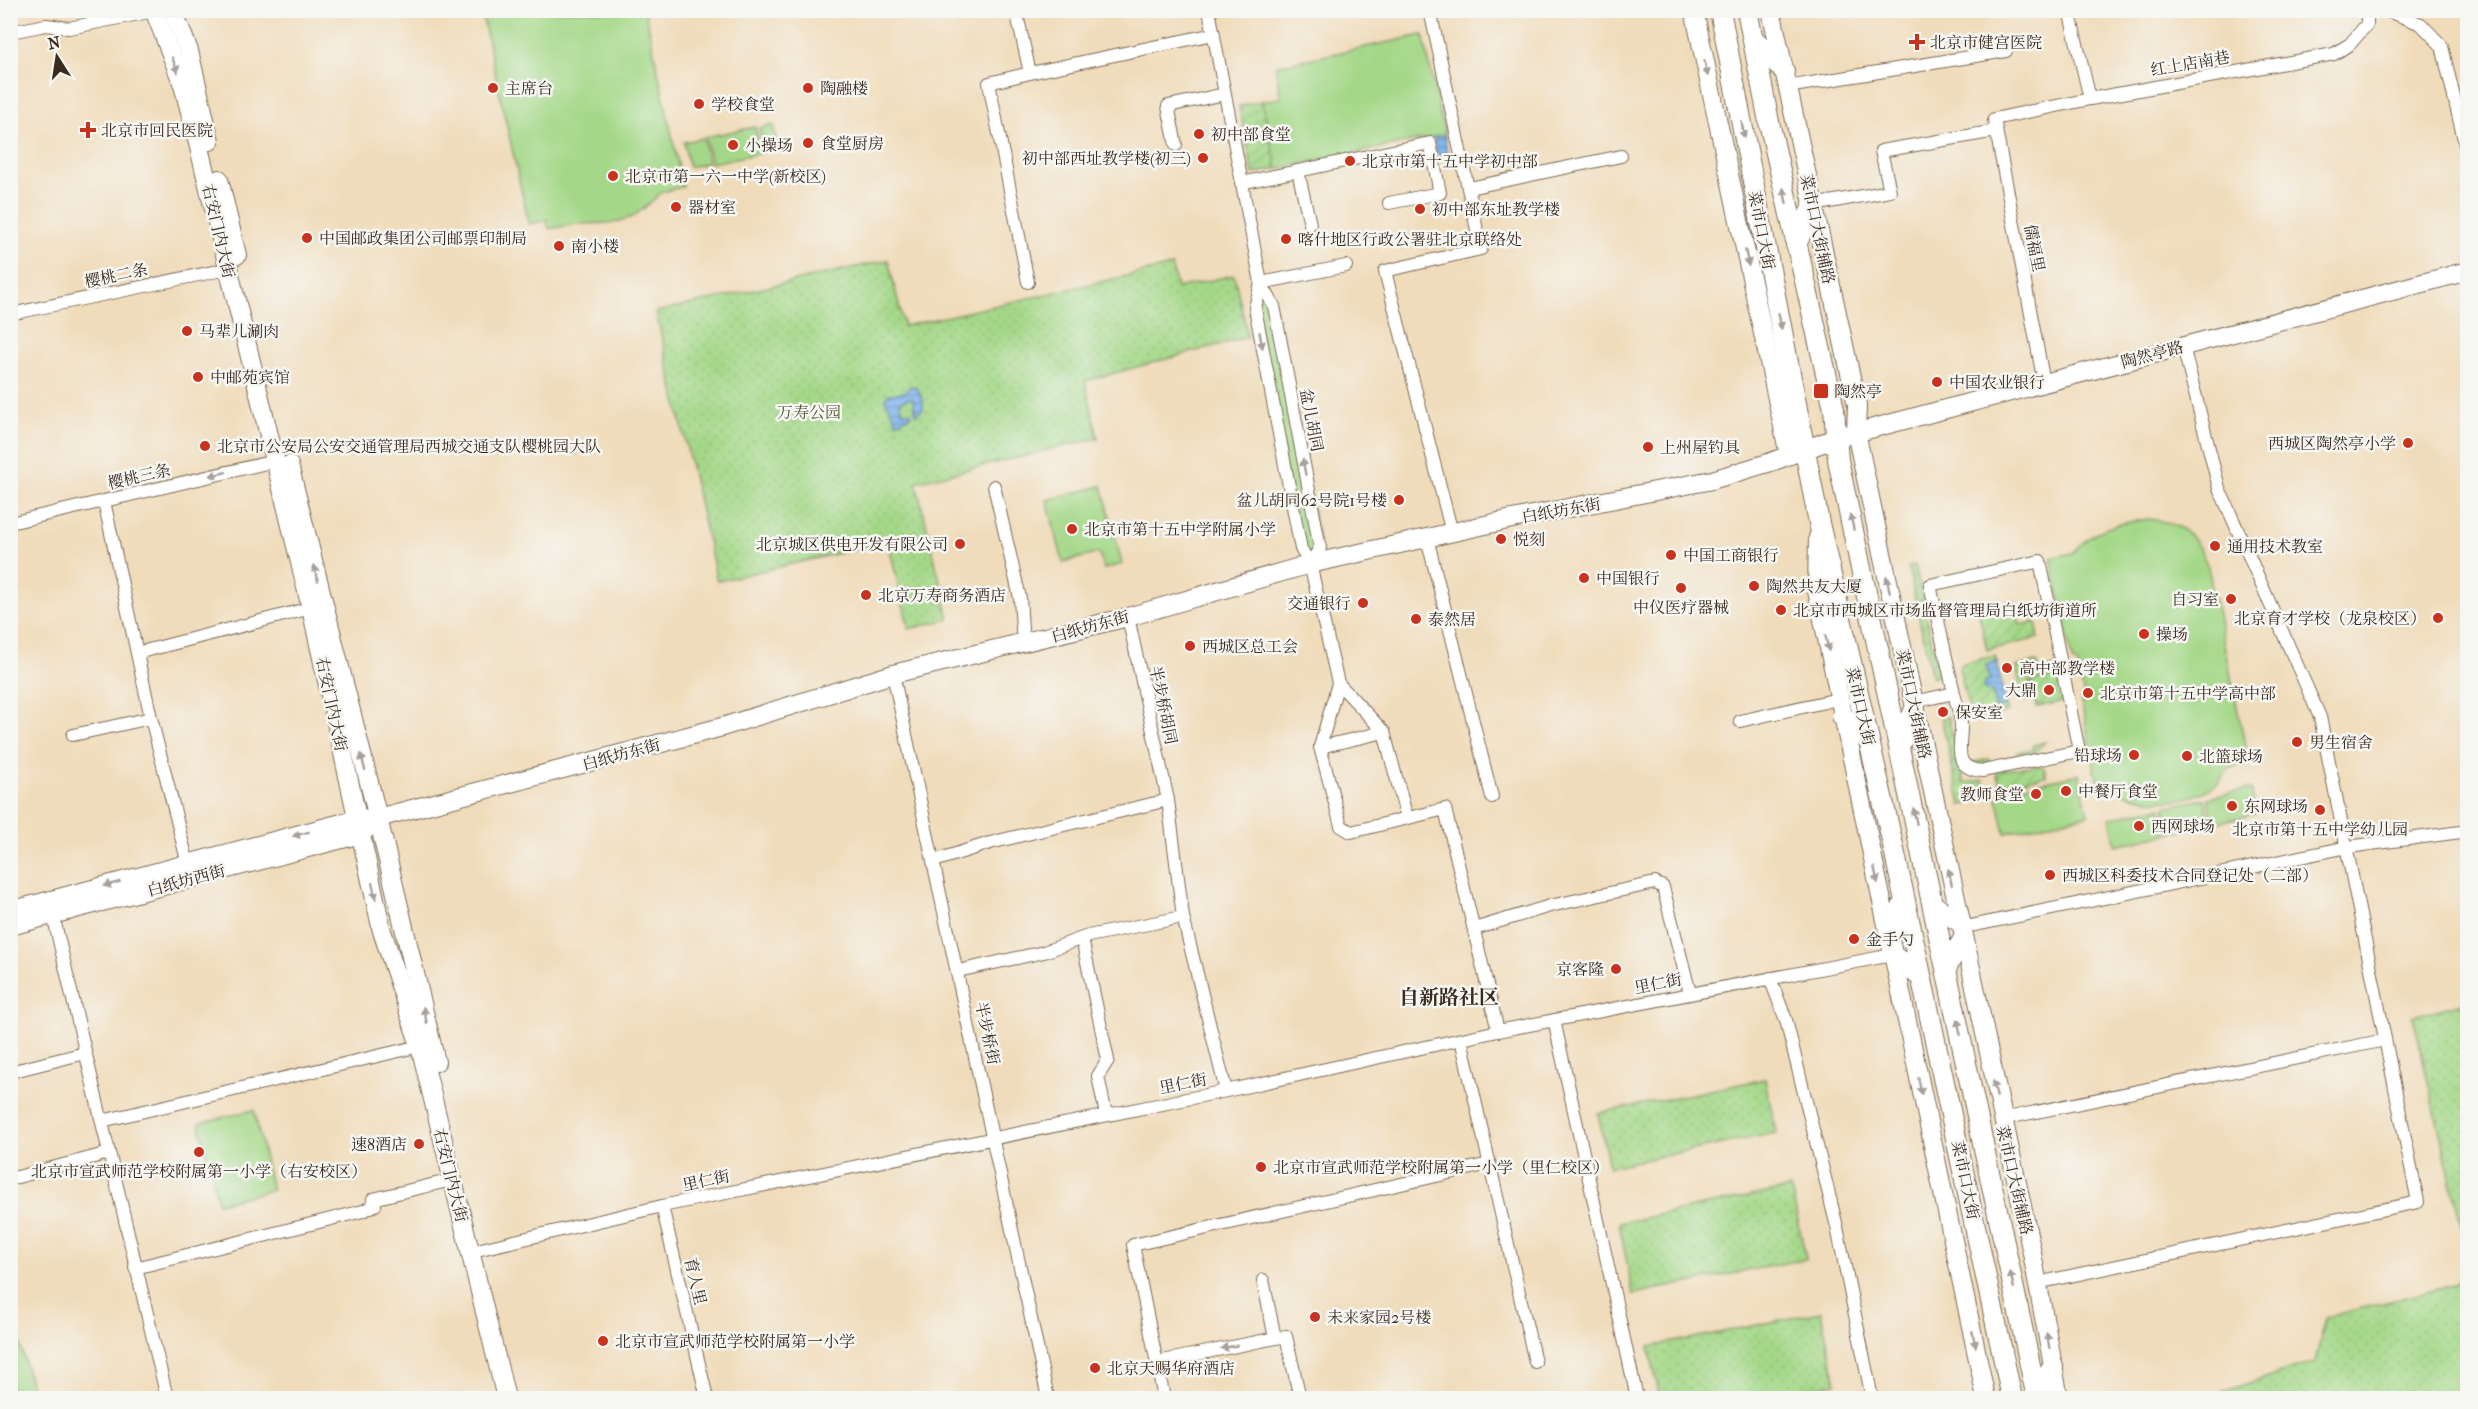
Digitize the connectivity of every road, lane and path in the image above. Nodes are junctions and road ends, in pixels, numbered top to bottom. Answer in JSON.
{"nodes":[{"id":1,"x":173,"y":10,"type":"edge"},
{"id":2,"x":1016,"y":10,"type":"edge"},
{"id":3,"x":1209,"y":10,"type":"edge"},
{"id":4,"x":1430,"y":10,"type":"edge"},
{"id":5,"x":1694,"y":10,"type":"edge"},
{"id":6,"x":1720,"y":10,"type":"edge"},
{"id":7,"x":1747,"y":10,"type":"edge"},
{"id":8,"x":1771,"y":10,"type":"edge"},
{"id":9,"x":2069,"y":10,"type":"edge"},
{"id":10,"x":2367,"y":10,"type":"edge"},
{"id":11,"x":2385,"y":10,"type":"edge"},
{"id":12,"x":154,"y":11,"type":"edge"},
{"id":13,"x":10,"y":32,"type":"edge"},
{"id":14,"x":1214,"y":34,"type":"junction"},
{"id":15,"x":1752,"y":37,"type":"junction"},
{"id":16,"x":2006,"y":51,"type":"dead end"},
{"id":17,"x":1030,"y":73,"type":"junction"},
{"id":18,"x":1786,"y":79,"type":"junction"},
{"id":19,"x":1225,"y":94,"type":"junction"},
{"id":20,"x":2090,"y":99,"type":"junction"},
{"id":21,"x":1995,"y":125,"type":"junction"},
{"id":22,"x":1176,"y":145,"type":"dead end"},
{"id":23,"x":1621,"y":156,"type":"dead end"},
{"id":24,"x":2468,"y":157,"type":"edge"},
{"id":25,"x":1298,"y":171,"type":"junction"},
{"id":26,"x":1241,"y":183,"type":"junction"},
{"id":27,"x":1469,"y":188,"type":"junction"},
{"id":28,"x":1389,"y":203,"type":"dead end"},
{"id":29,"x":1813,"y":205,"type":"junction"},
{"id":30,"x":1310,"y":224,"type":"dead end"},
{"id":31,"x":1796,"y":245,"type":"junction"},
{"id":32,"x":1346,"y":266,"type":"dead end"},
{"id":33,"x":233,"y":268,"type":"junction"},
{"id":34,"x":2468,"y":271,"type":"edge"},
{"id":35,"x":1029,"y":282,"type":"dead end"},
{"id":36,"x":1261,"y":283,"type":"junction"},
{"id":37,"x":10,"y":314,"type":"edge"},
{"id":38,"x":2183,"y":346,"type":"junction"},
{"id":39,"x":2044,"y":383,"type":"junction"},
{"id":40,"x":1856,"y":432,"type":"junction"},
{"id":41,"x":1836,"y":438,"type":"junction"},
{"id":42,"x":1797,"y":452,"type":"junction"},
{"id":43,"x":281,"y":459,"type":"junction"},
{"id":44,"x":994,"y":486,"type":"dead end"},
{"id":45,"x":104,"y":501,"type":"junction"},
{"id":46,"x":10,"y":523,"type":"edge"},
{"id":47,"x":1819,"y":523,"type":"junction"},
{"id":48,"x":1452,"y":533,"type":"junction"},
{"id":49,"x":1427,"y":538,"type":"junction"},
{"id":50,"x":1311,"y":564,"type":"junction"},
{"id":51,"x":311,"y":608,"type":"junction"},
{"id":52,"x":1128,"y":616,"type":"junction"},
{"id":53,"x":1023,"y":644,"type":"junction"},
{"id":54,"x":136,"y":653,"type":"junction"},
{"id":55,"x":893,"y":674,"type":"junction"},
{"id":56,"x":1338,"y":683,"type":"junction"},
{"id":57,"x":1954,"y":693,"type":"junction"},
{"id":58,"x":1914,"y":705,"type":"junction"},
{"id":59,"x":1840,"y":708,"type":"junction"},
{"id":60,"x":151,"y":718,"type":"junction"},
{"id":61,"x":1740,"y":721,"type":"dead end"},
{"id":62,"x":1384,"y":732,"type":"junction"},
{"id":63,"x":73,"y":735,"type":"dead end"},
{"id":64,"x":1869,"y":741,"type":"junction"},
{"id":65,"x":1900,"y":744,"type":"junction"},
{"id":66,"x":1320,"y":747,"type":"junction"},
{"id":67,"x":1492,"y":797,"type":"dead end"},
{"id":68,"x":1168,"y":800,"type":"junction"},
{"id":69,"x":1407,"y":818,"type":"junction"},
{"id":70,"x":378,"y":819,"type":"junction"},
{"id":71,"x":359,"y":827,"type":"junction"},
{"id":72,"x":2468,"y":831,"type":"edge"},
{"id":73,"x":2348,"y":847,"type":"junction"},
{"id":74,"x":934,"y":861,"type":"junction"},
{"id":75,"x":188,"y":864,"type":"junction"},
{"id":76,"x":1904,"y":903,"type":"junction"},
{"id":77,"x":1934,"y":906,"type":"junction"},
{"id":78,"x":10,"y":911,"type":"edge"},
{"id":79,"x":52,"y":915,"type":"junction"},
{"id":80,"x":1184,"y":917,"type":"junction"},
{"id":81,"x":10,"y":926,"type":"edge"},
{"id":82,"x":1474,"y":928,"type":"junction"},
{"id":83,"x":1961,"y":930,"type":"junction"},
{"id":84,"x":1082,"y":939,"type":"junction"},
{"id":85,"x":1890,"y":946,"type":"junction"},
{"id":86,"x":1947,"y":966,"type":"junction"},
{"id":87,"x":958,"y":971,"type":"junction"},
{"id":88,"x":1922,"y":977,"type":"junction"},
{"id":89,"x":1770,"y":978,"type":"junction"},
{"id":90,"x":1690,"y":993,"type":"junction"},
{"id":91,"x":1554,"y":1020,"type":"junction"},
{"id":92,"x":1498,"y":1031,"type":"junction"},
{"id":93,"x":1461,"y":1040,"type":"junction"},
{"id":94,"x":2385,"y":1041,"type":"junction"},
{"id":95,"x":420,"y":1046,"type":"junction"},
{"id":96,"x":85,"y":1053,"type":"junction"},
{"id":97,"x":10,"y":1072,"type":"edge"},
{"id":98,"x":1226,"y":1091,"type":"junction"},
{"id":99,"x":1106,"y":1115,"type":"junction"},
{"id":100,"x":2002,"y":1119,"type":"junction"},
{"id":101,"x":102,"y":1121,"type":"junction"},
{"id":102,"x":993,"y":1138,"type":"junction"},
{"id":103,"x":109,"y":1153,"type":"junction"},
{"id":104,"x":1489,"y":1164,"type":"junction"},
{"id":105,"x":10,"y":1179,"type":"edge"},
{"id":106,"x":452,"y":1180,"type":"junction"},
{"id":107,"x":662,"y":1206,"type":"junction"},
{"id":108,"x":481,"y":1249,"type":"junction"},
{"id":109,"x":135,"y":1268,"type":"junction"},
{"id":110,"x":1263,"y":1280,"type":"dead end"},
{"id":111,"x":2037,"y":1282,"type":"junction"},
{"id":112,"x":1275,"y":1338,"type":"junction"},
{"id":113,"x":1158,"y":1362,"type":"junction"},
{"id":114,"x":1535,"y":1362,"type":"dead end"},
{"id":115,"x":2053,"y":1367,"type":"junction"},
{"id":116,"x":2036,"y":1395,"type":"edge"},
{"id":117,"x":167,"y":1398,"type":"edge"},
{"id":118,"x":506,"y":1398,"type":"edge"},
{"id":119,"x":518,"y":1398,"type":"edge"},
{"id":120,"x":707,"y":1398,"type":"edge"},
{"id":121,"x":1048,"y":1398,"type":"edge"},
{"id":122,"x":1164,"y":1398,"type":"edge"},
{"id":123,"x":1300,"y":1398,"type":"edge"},
{"id":124,"x":1637,"y":1398,"type":"edge"},
{"id":125,"x":1872,"y":1398,"type":"edge"},
{"id":126,"x":1986,"y":1398,"type":"edge"},
{"id":127,"x":2012,"y":1398,"type":"edge"},
{"id":128,"x":2059,"y":1398,"type":"edge"}],
"edges":[{"from":1,"to":33,"type":"street","name":"右安门内大街"},
{"from":2,"to":17,"type":"street"},
{"from":3,"to":14,"type":"street","name":"盆儿胡同"},
{"from":4,"to":27,"type":"street"},
{"from":5,"to":42,"type":"street","one_way":true},
{"from":6,"to":42,"type":"main road","name":"菜市口大街","one_way":true},
{"from":7,"to":15,"type":"main road","name":"菜市口大街"},
{"from":8,"to":18,"type":"street","name":"菜市口大街辅路"},
{"from":9,"to":20,"type":"street"},
{"from":10,"to":20,"type":"street","name":"红土店南巷"},
{"from":11,"to":24,"type":"street"},
{"from":12,"to":13,"type":"street"},
{"from":12,"to":33,"type":"street","name":"右安门内大街","one_way":true},
{"from":14,"to":17,"type":"street"},
{"from":14,"to":19,"type":"street","name":"盆儿胡同"},
{"from":15,"to":18,"type":"main road"},
{"from":31,"to":15,"type":"main road","name":"菜市口大街","one_way":true},
{"from":16,"to":18,"type":"street"},
{"from":17,"to":35,"type":"street"},
{"from":18,"to":29,"type":"street","name":"菜市口大街辅路"},
{"from":19,"to":22,"type":"street"},
{"from":19,"to":26,"type":"street","name":"盆儿胡同"},
{"from":20,"to":21,"type":"street","name":"红土店南巷"},
{"from":21,"to":29,"type":"street","name":"红土店南巷"},
{"from":21,"to":39,"type":"street","name":"儒福里"},
{"from":23,"to":27,"type":"street"},
{"from":25,"to":26,"type":"street"},
{"from":25,"to":28,"type":"street"},
{"from":25,"to":30,"type":"street"},
{"from":26,"to":36,"type":"street","name":"盆儿胡同"},
{"from":27,"to":48,"type":"street"},
{"from":29,"to":31,"type":"main road"},
{"from":29,"to":40,"type":"street","name":"菜市口大街辅路"},
{"from":31,"to":41,"type":"main road","name":"菜市口大街"},
{"from":32,"to":36,"type":"street"},
{"from":33,"to":37,"type":"street","name":"樱桃二条"},
{"from":33,"to":43,"type":"street","name":"右安门内大街"},
{"from":34,"to":38,"type":"street","name":"陶然亭路"},
{"from":36,"to":50,"type":"street","name":"盆儿胡同","one_way":true},
{"from":50,"to":36,"type":"street","name":"盆儿胡同","one_way":true},
{"from":38,"to":39,"type":"street","name":"陶然亭路"},
{"from":38,"to":73,"type":"street"},
{"from":39,"to":40,"type":"street","name":"陶然亭路"},
{"from":40,"to":41,"type":"street","name":"陶然亭路"},
{"from":58,"to":40,"type":"street","name":"菜市口大街辅路","one_way":true},
{"from":41,"to":42,"type":"street","name":"白纸坊东街"},
{"from":65,"to":41,"type":"main road","name":"菜市口大街","one_way":true},
{"from":42,"to":47,"type":"main road","name":"菜市口大街"},
{"from":42,"to":48,"type":"street","name":"白纸坊东街"},
{"from":43,"to":45,"type":"street","name":"樱桃三条","one_way":true},
{"from":43,"to":51,"type":"street","name":"右安门内大街"},
{"from":70,"to":43,"type":"street","name":"右安门内大街","one_way":true},
{"from":44,"to":53,"type":"street"},
{"from":45,"to":46,"type":"street","name":"樱桃三条"},
{"from":45,"to":54,"type":"street"},
{"from":47,"to":59,"type":"street","one_way":true},
{"from":47,"to":64,"type":"main road","name":"菜市口大街"},
{"from":48,"to":49,"type":"street","name":"白纸坊东街"},
{"from":49,"to":50,"type":"street","name":"白纸坊东街"},
{"from":49,"to":67,"type":"street"},
{"from":50,"to":52,"type":"street","name":"白纸坊东街"},
{"from":50,"to":56,"type":"street","name":"盆儿胡同"},
{"from":51,"to":54,"type":"street"},
{"from":51,"to":71,"type":"street","name":"右安门内大街"},
{"from":52,"to":53,"type":"street","name":"白纸坊东街"},
{"from":52,"to":68,"type":"street","name":"半步桥胡同"},
{"from":53,"to":55,"type":"street","name":"白纸坊东街"},
{"from":54,"to":60,"type":"street"},
{"from":55,"to":70,"type":"street","name":"白纸坊东街"},
{"from":55,"to":74,"type":"street","name":"半步桥街"},
{"from":56,"to":62,"type":"street"},
{"from":56,"to":66,"type":"street"},
{"from":57,"to":57,"type":"street"},
{"from":57,"to":58,"type":"street"},
{"from":58,"to":65,"type":"main road"},
{"from":83,"to":58,"type":"street","name":"菜市口大街辅路","one_way":true},
{"from":59,"to":61,"type":"street"},
{"from":59,"to":64,"type":"main road"},
{"from":59,"to":85,"type":"street","one_way":true},
{"from":60,"to":63,"type":"street"},
{"from":60,"to":75,"type":"street"},
{"from":62,"to":66,"type":"street"},
{"from":62,"to":69,"type":"street"},
{"from":64,"to":76,"type":"main road","name":"菜市口大街"},
{"from":77,"to":65,"type":"main road","name":"菜市口大街","one_way":true},
{"from":66,"to":69,"type":"street"},
{"from":68,"to":74,"type":"street"},
{"from":68,"to":80,"type":"street","name":"半步桥胡同"},
{"from":69,"to":82,"type":"street"},
{"from":70,"to":71,"type":"street"},
{"from":108,"to":70,"type":"street","name":"右安门内大街","one_way":true},
{"from":71,"to":75,"type":"street","name":"白纸坊西街","one_way":true},
{"from":71,"to":79,"type":"street","name":"白纸坊西街"},
{"from":71,"to":95,"type":"street","name":"右安门内大街","one_way":true},
{"from":72,"to":73,"type":"street"},
{"from":73,"to":83,"type":"street"},
{"from":73,"to":94,"type":"street"},
{"from":74,"to":87,"type":"street","name":"半步桥街"},
{"from":75,"to":78,"type":"street","name":"白纸坊西街","one_way":true},
{"from":76,"to":85,"type":"main road"},
{"from":76,"to":88,"type":"main road","name":"菜市口大街"},
{"from":77,"to":83,"type":"main road"},
{"from":77,"to":86,"type":"main road","name":"菜市口大街"},
{"from":79,"to":81,"type":"street","name":"白纸坊西街"},
{"from":79,"to":96,"type":"street"},
{"from":80,"to":84,"type":"street"},
{"from":80,"to":98,"type":"street","name":"半步桥胡同"},
{"from":82,"to":90,"type":"street"},
{"from":82,"to":92,"type":"street"},
{"from":83,"to":86,"type":"main road"},
{"from":100,"to":83,"type":"street","name":"菜市口大街辅路","one_way":true},
{"from":84,"to":87,"type":"street"},
{"from":84,"to":99,"type":"street"},
{"from":85,"to":88,"type":"main road"},
{"from":85,"to":89,"type":"street","name":"里仁街"},
{"from":85,"to":126,"type":"street","one_way":true},
{"from":116,"to":86,"type":"main road","name":"菜市口大街","one_way":true},
{"from":87,"to":102,"type":"street","name":"半步桥街"},
{"from":88,"to":127,"type":"main road","name":"菜市口大街"},
{"from":89,"to":90,"type":"street","name":"里仁街"},
{"from":89,"to":125,"type":"street"},
{"from":90,"to":91,"type":"street","name":"里仁街"},
{"from":91,"to":92,"type":"street","name":"里仁街"},
{"from":91,"to":124,"type":"street"},
{"from":92,"to":93,"type":"street","name":"里仁街"},
{"from":93,"to":98,"type":"street","name":"里仁街"},
{"from":93,"to":104,"type":"street"},
{"from":94,"to":100,"type":"street"},
{"from":94,"to":111,"type":"street"},
{"from":95,"to":101,"type":"street"},
{"from":95,"to":106,"type":"street","name":"右安门内大街"},
{"from":96,"to":97,"type":"street"},
{"from":96,"to":101,"type":"street"},
{"from":98,"to":99,"type":"street","name":"里仁街"},
{"from":99,"to":102,"type":"street","name":"里仁街"},
{"from":100,"to":111,"type":"street","name":"菜市口大街辅路"},
{"from":101,"to":103,"type":"street"},
{"from":102,"to":107,"type":"street","name":"里仁街"},
{"from":102,"to":121,"type":"street","name":"半步桥街"},
{"from":103,"to":105,"type":"street"},
{"from":103,"to":109,"type":"street"},
{"from":104,"to":113,"type":"street"},
{"from":104,"to":114,"type":"street"},
{"from":106,"to":109,"type":"street"},
{"from":106,"to":118,"type":"street","name":"右安门内大街"},
{"from":107,"to":108,"type":"street","name":"里仁街"},
{"from":107,"to":120,"type":"street","name":"育人里"},
{"from":108,"to":119,"type":"street","name":"右安门内大街"},
{"from":109,"to":117,"type":"street"},
{"from":110,"to":112,"type":"street"},
{"from":115,"to":111,"type":"street","name":"菜市口大街辅路","one_way":true},
{"from":112,"to":113,"type":"street","one_way":true},
{"from":112,"to":123,"type":"street"},
{"from":113,"to":122,"type":"street"},
{"from":115,"to":116,"type":"main road"},
{"from":115,"to":128,"type":"street","name":"菜市口大街辅路"}]}
